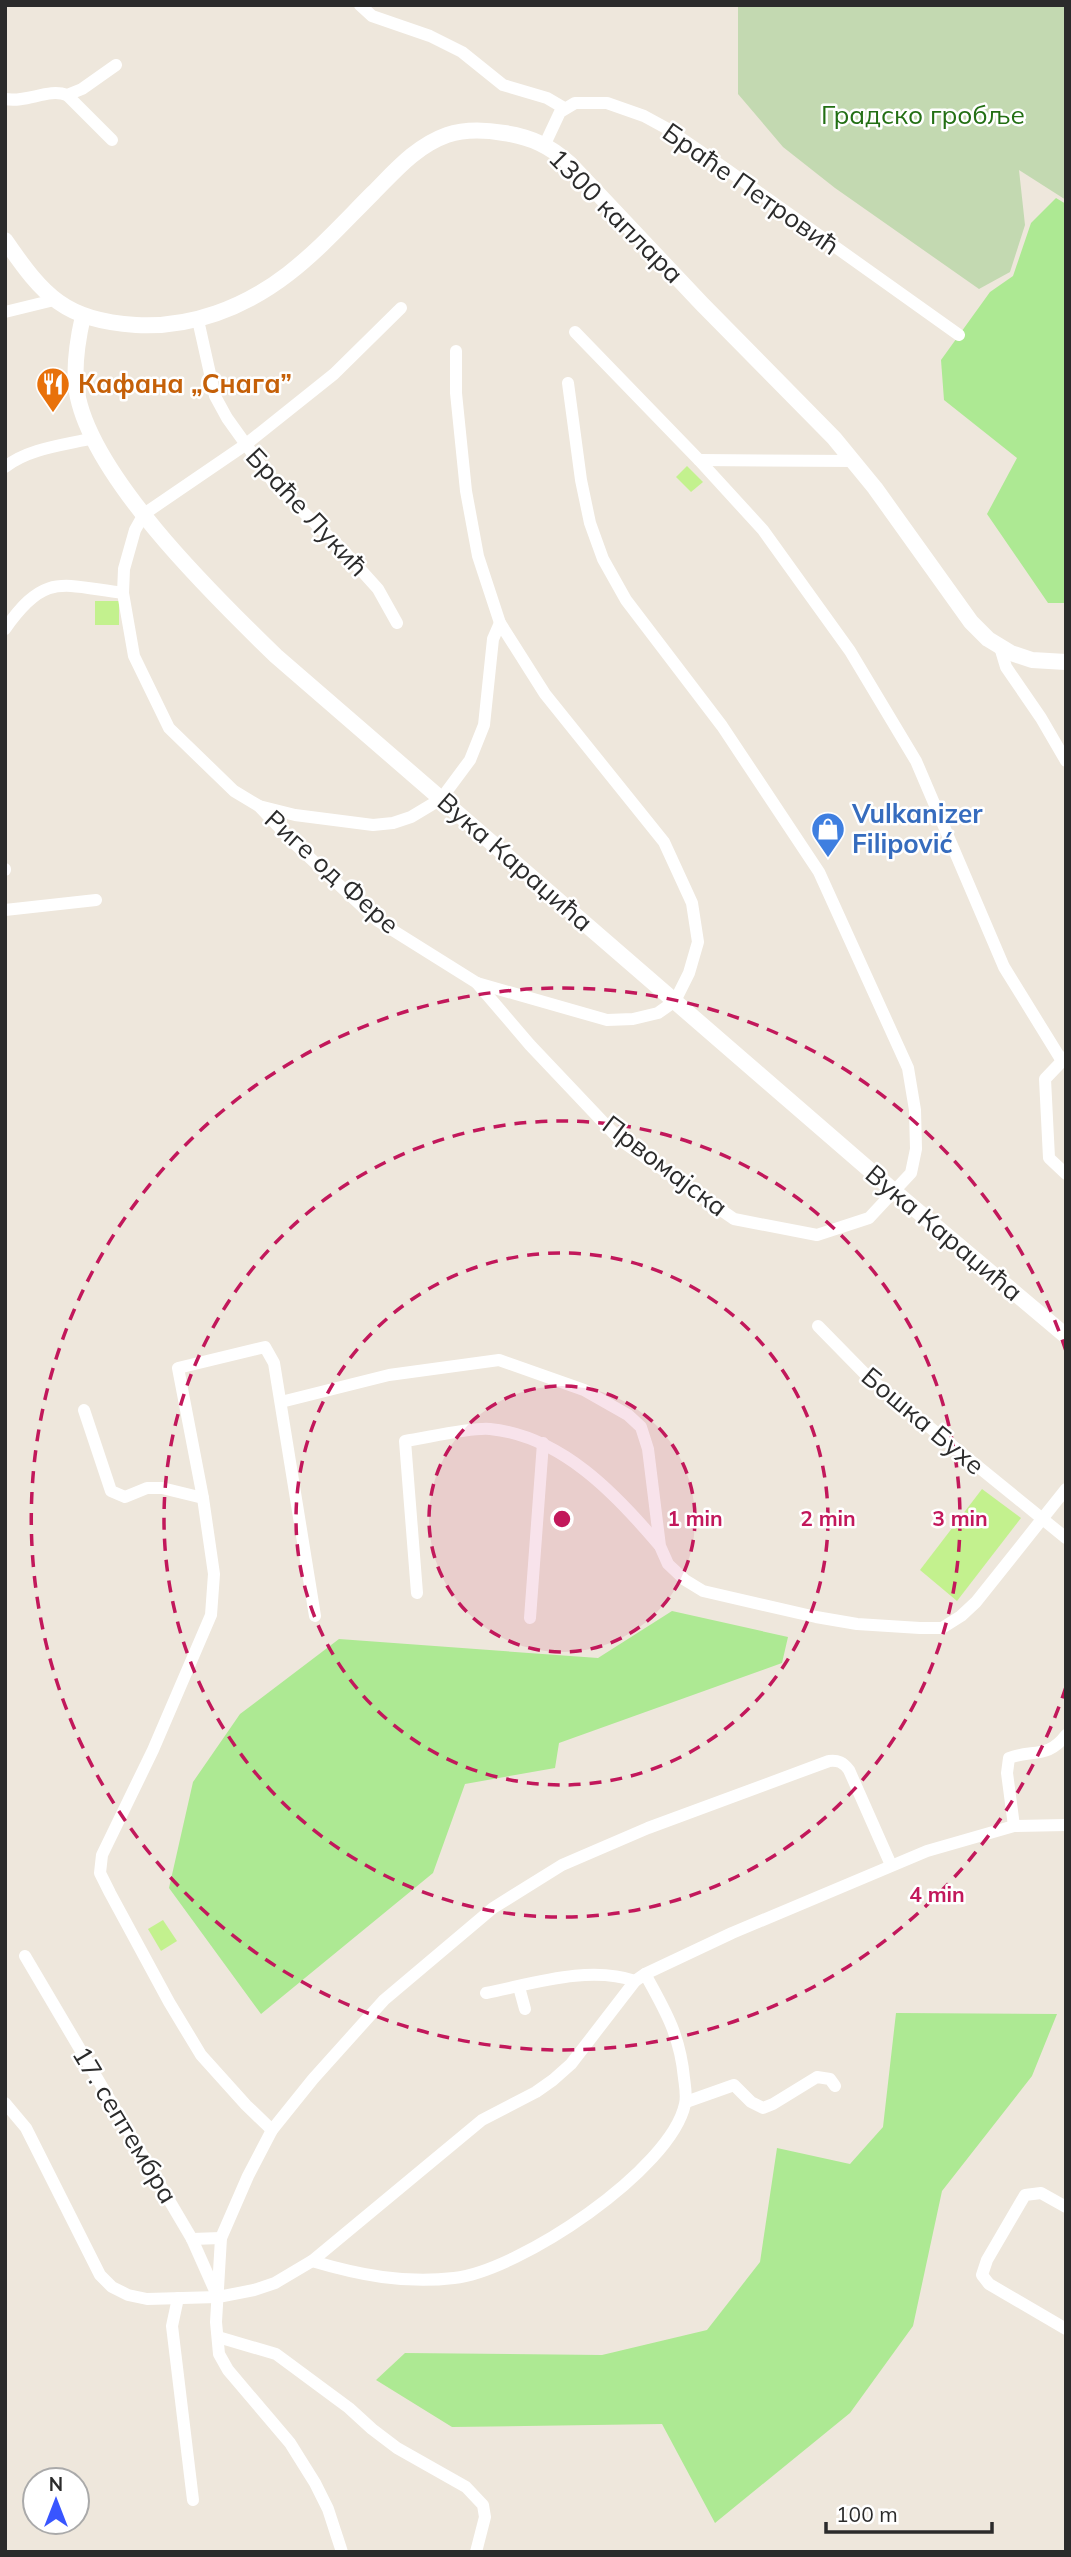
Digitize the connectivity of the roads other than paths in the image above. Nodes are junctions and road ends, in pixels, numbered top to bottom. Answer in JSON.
{"nodes":[{"id":1,"x":360,"y":5,"type":"edge"},
{"id":2,"x":116,"y":65,"type":"dead end"},
{"id":3,"x":67,"y":95,"type":"junction"},
{"id":4,"x":5,"y":99,"type":"edge"},
{"id":5,"x":564,"y":108,"type":"junction"},
{"id":6,"x":112,"y":140,"type":"dead end"},
{"id":7,"x":545,"y":144,"type":"junction"},
{"id":8,"x":5,"y":240,"type":"edge"},
{"id":9,"x":54,"y":300,"type":"junction"},
{"id":10,"x":401,"y":308,"type":"dead end"},
{"id":11,"x":5,"y":312,"type":"edge"},
{"id":12,"x":83,"y":316,"type":"junction"},
{"id":13,"x":198,"y":320,"type":"junction"},
{"id":14,"x":575,"y":332,"type":"dead end"},
{"id":15,"x":959,"y":335,"type":"dead end"},
{"id":16,"x":456,"y":351,"type":"dead end"},
{"id":17,"x":569,"y":383,"type":"dead end"},
{"id":18,"x":94,"y":438,"type":"junction"},
{"id":19,"x":245,"y":446,"type":"junction"},
{"id":20,"x":699,"y":460,"type":"junction"},
{"id":21,"x":855,"y":461,"type":"junction"},
{"id":22,"x":5,"y":467,"type":"edge"},
{"id":23,"x":144,"y":514,"type":"junction"},
{"id":24,"x":123,"y":593,"type":"junction"},
{"id":25,"x":397,"y":623,"type":"dead end"},
{"id":26,"x":500,"y":623,"type":"junction"},
{"id":27,"x":5,"y":629,"type":"edge"},
{"id":28,"x":1000,"y":647,"type":"junction"},
{"id":29,"x":1066,"y":662,"type":"edge"},
{"id":30,"x":1066,"y":761,"type":"edge"},
{"id":31,"x":441,"y":799,"type":"junction"},
{"id":32,"x":259,"y":806,"type":"junction"},
{"id":33,"x":96,"y":900,"type":"dead end"},
{"id":34,"x":5,"y":910,"type":"edge"},
{"id":35,"x":477,"y":983,"type":"junction"},
{"id":36,"x":675,"y":1001,"type":"junction"},
{"id":37,"x":1064,"y":1059,"type":"edge"},
{"id":38,"x":1066,"y":1174,"type":"edge"},
{"id":39,"x":895,"y":1192,"type":"junction"},
{"id":40,"x":818,"y":1326,"type":"dead end"},
{"id":41,"x":1066,"y":1336,"type":"edge"},
{"id":42,"x":281,"y":1402,"type":"junction"},
{"id":43,"x":84,"y":1410,"type":"dead end"},
{"id":44,"x":543,"y":1443,"type":"junction"},
{"id":45,"x":1066,"y":1489,"type":"edge"},
{"id":46,"x":203,"y":1498,"type":"junction"},
{"id":47,"x":1041,"y":1518,"type":"junction"},
{"id":48,"x":1066,"y":1538,"type":"edge"},
{"id":49,"x":660,"y":1546,"type":"junction"},
{"id":50,"x":417,"y":1593,"type":"dead end"},
{"id":51,"x":315,"y":1616,"type":"dead end"},
{"id":52,"x":530,"y":1618,"type":"dead end"},
{"id":53,"x":1066,"y":1735,"type":"edge"},
{"id":54,"x":1066,"y":1825,"type":"edge"},
{"id":55,"x":1014,"y":1826,"type":"junction"},
{"id":56,"x":891,"y":1865,"type":"junction"},
{"id":57,"x":25,"y":1956,"type":"dead end"},
{"id":58,"x":640,"y":1978,"type":"junction"},
{"id":59,"x":519,"y":1987,"type":"junction"},
{"id":60,"x":486,"y":1993,"type":"dead end"},
{"id":61,"x":526,"y":2009,"type":"dead end"},
{"id":62,"x":835,"y":2086,"type":"dead end"},
{"id":63,"x":686,"y":2102,"type":"junction"},
{"id":64,"x":5,"y":2103,"type":"edge"},
{"id":65,"x":272,"y":2130,"type":"junction"},
{"id":66,"x":1066,"y":2207,"type":"edge"},
{"id":67,"x":221,"y":2238,"type":"junction"},
{"id":68,"x":192,"y":2239,"type":"junction"},
{"id":69,"x":312,"y":2261,"type":"junction"},
{"id":70,"x":218,"y":2297,"type":"junction"},
{"id":71,"x":178,"y":2298,"type":"junction"},
{"id":72,"x":1066,"y":2329,"type":"edge"},
{"id":73,"x":218,"y":2337,"type":"junction"},
{"id":74,"x":192,"y":2500,"type":"dead end"},
{"id":75,"x":341,"y":2552,"type":"edge"},
{"id":76,"x":475,"y":2552,"type":"edge"}],
"edges":[{"from":1,"to":5,"type":"street","name":"1300 каплара"},
{"from":2,"to":3,"type":"street"},
{"from":3,"to":4,"type":"street"},
{"from":3,"to":6,"type":"street"},
{"from":5,"to":7,"type":"street"},
{"from":5,"to":15,"type":"street","name":"Браће Петровић"},
{"from":7,"to":13,"type":"street","name":"1300 каплара"},
{"from":7,"to":21,"type":"street","name":"1300 каплара"},
{"from":8,"to":9,"type":"street","name":"1300 каплара"},
{"from":9,"to":11,"type":"street"},
{"from":9,"to":12,"type":"street","name":"1300 каплара"},
{"from":10,"to":19,"type":"street"},
{"from":12,"to":13,"type":"street","name":"1300 каплара"},
{"from":12,"to":18,"type":"street","name":"Вука Караџића"},
{"from":13,"to":19,"type":"street","name":"Браће Лукић"},
{"from":14,"to":20,"type":"street"},
{"from":16,"to":26,"type":"street"},
{"from":17,"to":39,"type":"street","name":"Првомајска"},
{"from":18,"to":22,"type":"street"},
{"from":18,"to":23,"type":"street","name":"Вука Караџића"},
{"from":19,"to":23,"type":"street"},
{"from":19,"to":25,"type":"street","name":"Браће Лукић"},
{"from":20,"to":21,"type":"street"},
{"from":20,"to":37,"type":"street"},
{"from":21,"to":28,"type":"street","name":"1300 каплара"},
{"from":23,"to":24,"type":"street"},
{"from":23,"to":31,"type":"street","name":"Вука Караџића"},
{"from":24,"to":27,"type":"street"},
{"from":24,"to":32,"type":"street"},
{"from":26,"to":31,"type":"street"},
{"from":26,"to":36,"type":"street"},
{"from":28,"to":29,"type":"street","name":"1300 каплара"},
{"from":28,"to":30,"type":"street"},
{"from":31,"to":32,"type":"street"},
{"from":31,"to":36,"type":"street","name":"Вука Караџића"},
{"from":32,"to":35,"type":"street","name":"Риге од Фере"},
{"from":33,"to":34,"type":"street"},
{"from":35,"to":36,"type":"street","name":"Риге од Фере"},
{"from":35,"to":39,"type":"street","name":"Првомајска"},
{"from":36,"to":39,"type":"street","name":"Вука Караџића"},
{"from":37,"to":38,"type":"street"},
{"from":39,"to":41,"type":"street","name":"Вука Караџића"},
{"from":40,"to":47,"type":"street","name":"Бошка Бухе"},
{"from":42,"to":46,"type":"street"},
{"from":42,"to":49,"type":"street"},
{"from":42,"to":51,"type":"street"},
{"from":43,"to":46,"type":"street"},
{"from":44,"to":49,"type":"street"},
{"from":44,"to":50,"type":"street"},
{"from":44,"to":52,"type":"street"},
{"from":45,"to":47,"type":"street"},
{"from":46,"to":65,"type":"street"},
{"from":47,"to":48,"type":"street","name":"Бошка Бухе"},
{"from":47,"to":49,"type":"street"},
{"from":53,"to":55,"type":"street"},
{"from":54,"to":55,"type":"street"},
{"from":55,"to":56,"type":"street"},
{"from":56,"to":58,"type":"street"},
{"from":56,"to":65,"type":"street"},
{"from":57,"to":68,"type":"street","name":"17. септембра"},
{"from":58,"to":59,"type":"street"},
{"from":58,"to":63,"type":"street"},
{"from":58,"to":69,"type":"street"},
{"from":59,"to":60,"type":"street"},
{"from":59,"to":61,"type":"street"},
{"from":62,"to":63,"type":"street"},
{"from":63,"to":69,"type":"street"},
{"from":64,"to":71,"type":"street"},
{"from":65,"to":67,"type":"street"},
{"from":66,"to":72,"type":"street"},
{"from":67,"to":68,"type":"street"},
{"from":67,"to":70,"type":"street"},
{"from":68,"to":70,"type":"street","name":"17. септембра"},
{"from":69,"to":70,"type":"street"},
{"from":70,"to":71,"type":"street"},
{"from":70,"to":73,"type":"street"},
{"from":71,"to":74,"type":"street"},
{"from":73,"to":75,"type":"street"},
{"from":73,"to":76,"type":"street"}]}
